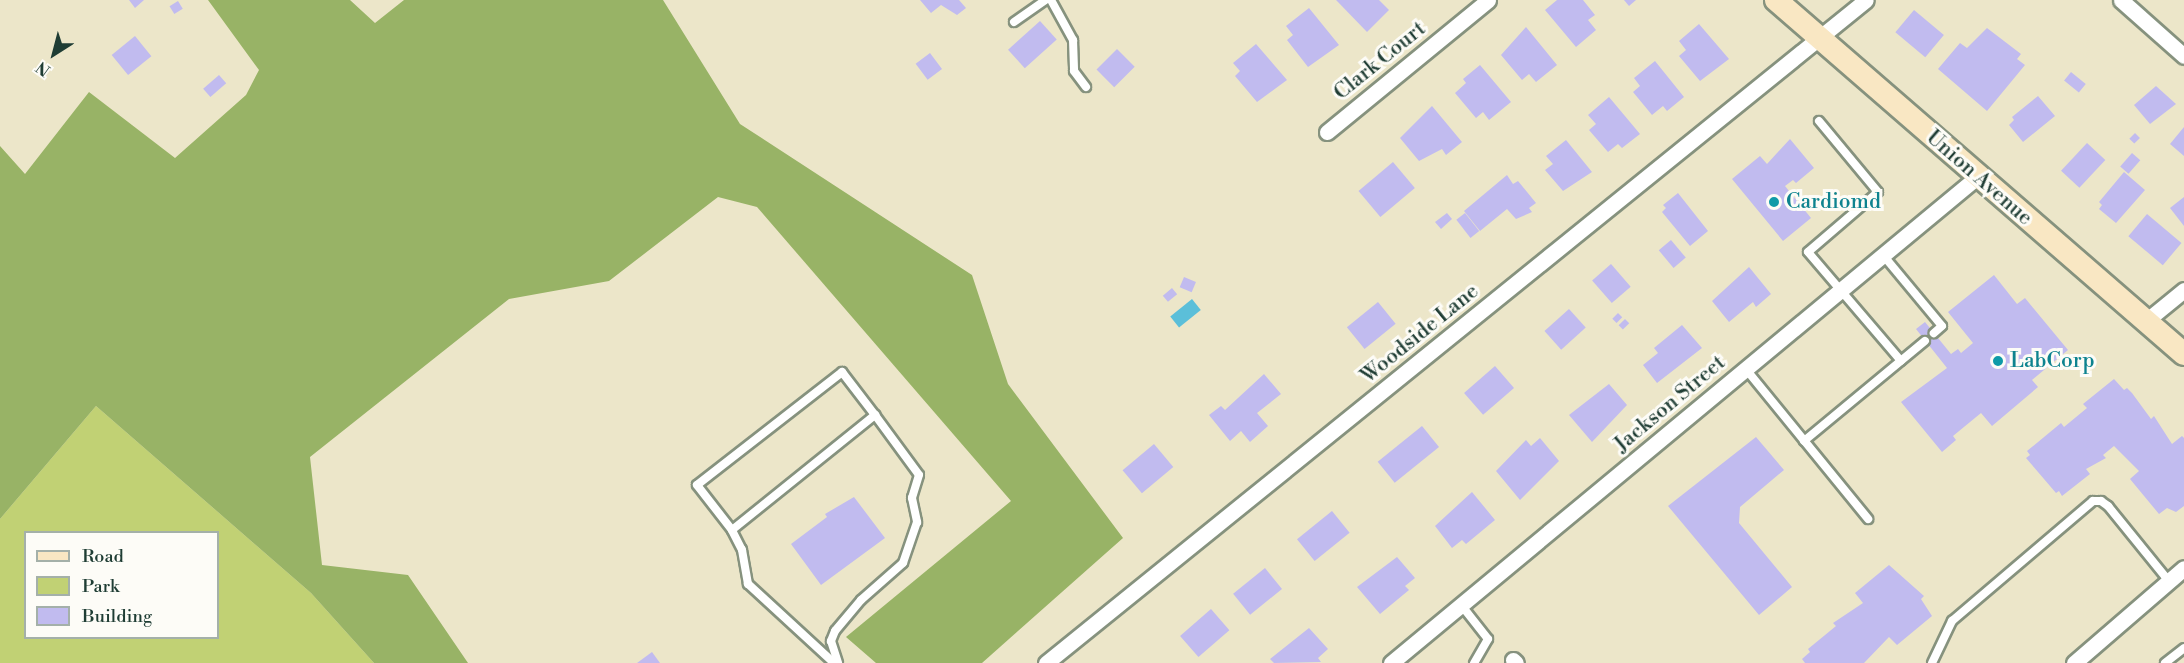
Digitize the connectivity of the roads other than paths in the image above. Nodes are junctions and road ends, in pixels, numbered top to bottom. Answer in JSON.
{"nodes":[{"id":1,"x":1045,"y":0,"type":"edge"},
{"id":2,"x":1051,"y":0,"type":"edge"},
{"id":3,"x":1488,"y":0,"type":"edge"},
{"id":4,"x":1776,"y":0,"type":"edge"},
{"id":5,"x":1866,"y":0,"type":"edge"},
{"id":6,"x":2121,"y":0,"type":"edge"},
{"id":7,"x":1014,"y":22,"type":"dead end"},
{"id":8,"x":1820,"y":38,"type":"junction"},
{"id":9,"x":2184,"y":56,"type":"edge"},
{"id":10,"x":1086,"y":87,"type":"dead end"},
{"id":11,"x":1820,"y":121,"type":"dead end"},
{"id":12,"x":1327,"y":132,"type":"dead end"},
{"id":13,"x":1977,"y":177,"type":"junction"},
{"id":14,"x":1883,"y":255,"type":"junction"},
{"id":15,"x":2184,"y":290,"type":"edge"},
{"id":16,"x":1839,"y":291,"type":"junction"},
{"id":17,"x":2146,"y":321,"type":"junction"},
{"id":18,"x":1934,"y":333,"type":"dead end"},
{"id":19,"x":1925,"y":341,"type":"dead end"},
{"id":20,"x":2184,"y":354,"type":"edge"},
{"id":21,"x":1900,"y":362,"type":"junction"},
{"id":22,"x":1745,"y":368,"type":"junction"},
{"id":23,"x":876,"y":415,"type":"junction"},
{"id":24,"x":1804,"y":441,"type":"junction"},
{"id":25,"x":1868,"y":519,"type":"dead end"},
{"id":26,"x":732,"y":530,"type":"junction"},
{"id":27,"x":2184,"y":568,"type":"edge"},
{"id":28,"x":2168,"y":580,"type":"junction"},
{"id":29,"x":1462,"y":606,"type":"junction"},
{"id":30,"x":2184,"y":648,"type":"edge"},
{"id":31,"x":2082,"y":661,"type":"edge"},
{"id":32,"x":836,"y":663,"type":"edge"},
{"id":33,"x":1046,"y":663,"type":"edge"},
{"id":34,"x":1391,"y":663,"type":"edge"},
{"id":35,"x":1474,"y":663,"type":"edge"},
{"id":36,"x":1932,"y":663,"type":"edge"},
{"id":37,"x":2165,"y":663,"type":"edge"}],
"edges":[{"from":1,"to":7,"type":"lane"},
{"from":2,"to":10,"type":"lane"},
{"from":3,"to":12,"type":"street","name":"Clark Court"},
{"from":4,"to":8,"type":"street","name":"Union Avenue"},
{"from":5,"to":8,"type":"street","name":"Woodside Lane"},
{"from":6,"to":9,"type":"street"},
{"from":8,"to":13,"type":"street","name":"Union Avenue"},
{"from":8,"to":33,"type":"street","name":"Woodside Lane"},
{"from":11,"to":16,"type":"lane"},
{"from":13,"to":14,"type":"street","name":"Jackson Street"},
{"from":13,"to":17,"type":"street","name":"Union Avenue"},
{"from":14,"to":16,"type":"street","name":"Jackson Street"},
{"from":14,"to":18,"type":"lane"},
{"from":15,"to":17,"type":"street"},
{"from":16,"to":21,"type":"lane"},
{"from":16,"to":22,"type":"street","name":"Jackson Street"},
{"from":17,"to":20,"type":"street","name":"Union Avenue"},
{"from":19,"to":21,"type":"lane"},
{"from":21,"to":24,"type":"lane"},
{"from":22,"to":24,"type":"lane"},
{"from":22,"to":29,"type":"street","name":"Jackson Street"},
{"from":23,"to":26,"type":"lane"},
{"from":23,"to":26,"type":"lane"},
{"from":23,"to":32,"type":"lane"},
{"from":24,"to":25,"type":"lane"},
{"from":26,"to":32,"type":"lane"},
{"from":27,"to":28,"type":"street"},
{"from":28,"to":31,"type":"street"},
{"from":28,"to":36,"type":"lane"},
{"from":29,"to":34,"type":"street","name":"Jackson Street"},
{"from":29,"to":35,"type":"lane"},
{"from":30,"to":37,"type":"lane"}]}
